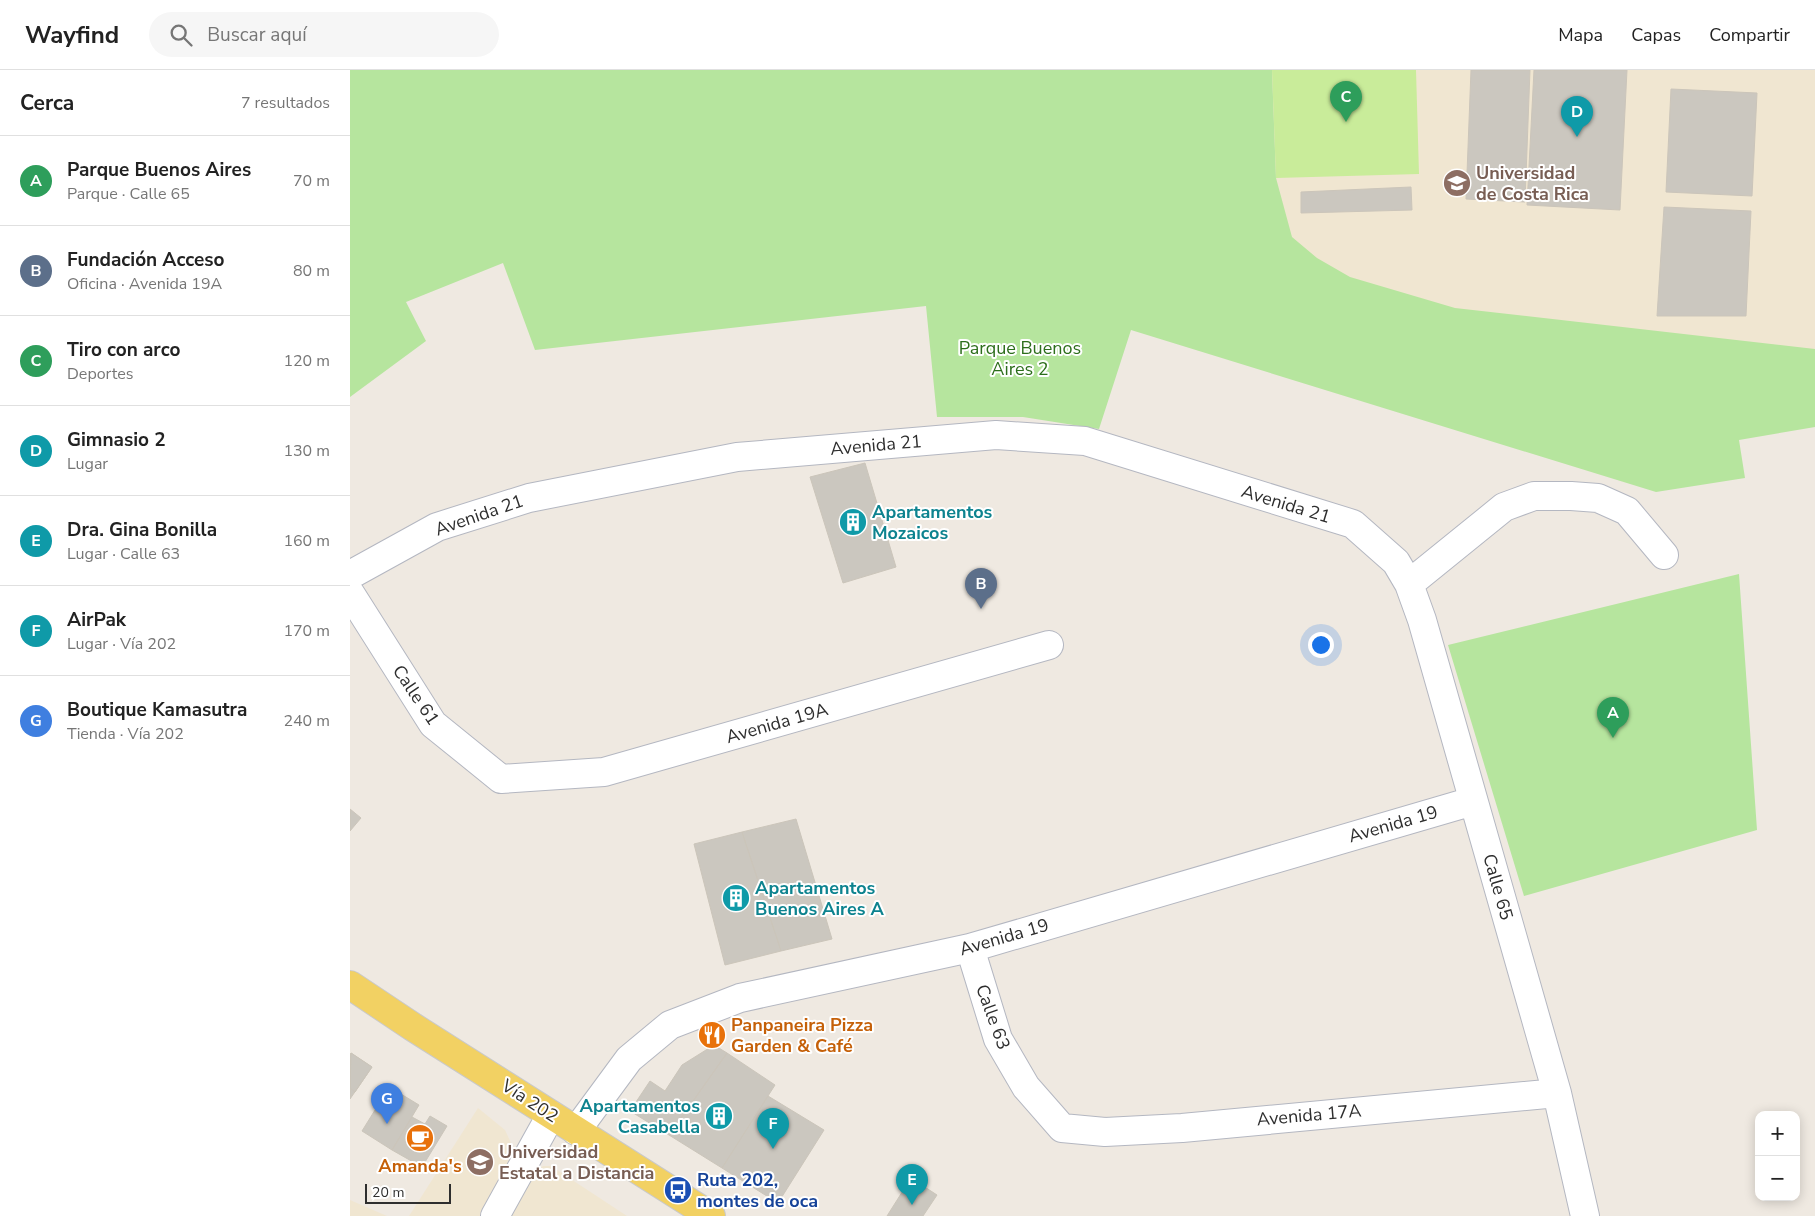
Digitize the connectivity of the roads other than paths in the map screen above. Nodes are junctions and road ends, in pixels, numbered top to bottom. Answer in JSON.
{"nodes":[{"id":1,"x":1664,"y":555,"type":"dead end"},
{"id":2,"x":1403,"y":573,"type":"junction"},
{"id":3,"x":350,"y":575,"type":"edge"},
{"id":4,"x":350,"y":593,"type":"edge"},
{"id":5,"x":1049,"y":645,"type":"dead end"},
{"id":6,"x":501,"y":779,"type":"joint"},
{"id":7,"x":1473,"y":801,"type":"junction"},
{"id":8,"x":970,"y":948,"type":"junction"},
{"id":9,"x":350,"y":985,"type":"edge"},
{"id":10,"x":1557,"y":1093,"type":"junction"},
{"id":11,"x":551,"y":1115,"type":"junction"},
{"id":12,"x":1062,"y":1128,"type":"joint"},
{"id":13,"x":576,"y":1131,"type":"junction"},
{"id":14,"x":495,"y":1216,"type":"edge"},
{"id":15,"x":711,"y":1216,"type":"edge"},
{"id":16,"x":1585,"y":1216,"type":"edge"}],
"edges":[{"from":1,"to":2,"type":"street"},
{"from":2,"to":3,"type":"street","name":"Avenida 21"},
{"from":2,"to":7,"type":"street","name":"Calle 65"},
{"from":4,"to":6,"type":"street","name":"Calle 61"},
{"from":5,"to":6,"type":"street","name":"Avenida 19A"},
{"from":7,"to":8,"type":"street","name":"Avenida 19"},
{"from":7,"to":10,"type":"street","name":"Calle 65"},
{"from":8,"to":12,"type":"street","name":"Calle 63"},
{"from":8,"to":13,"type":"street","name":"Avenida 19"},
{"from":9,"to":11,"type":"main road","name":"Vía 202"},
{"from":10,"to":12,"type":"street","name":"Avenida 17A"},
{"from":10,"to":16,"type":"street","name":"Calle 65"},
{"from":11,"to":13,"type":"main road","name":"Vía 202"},
{"from":11,"to":14,"type":"street"},
{"from":13,"to":15,"type":"main road","name":"Vía 202"}]}
